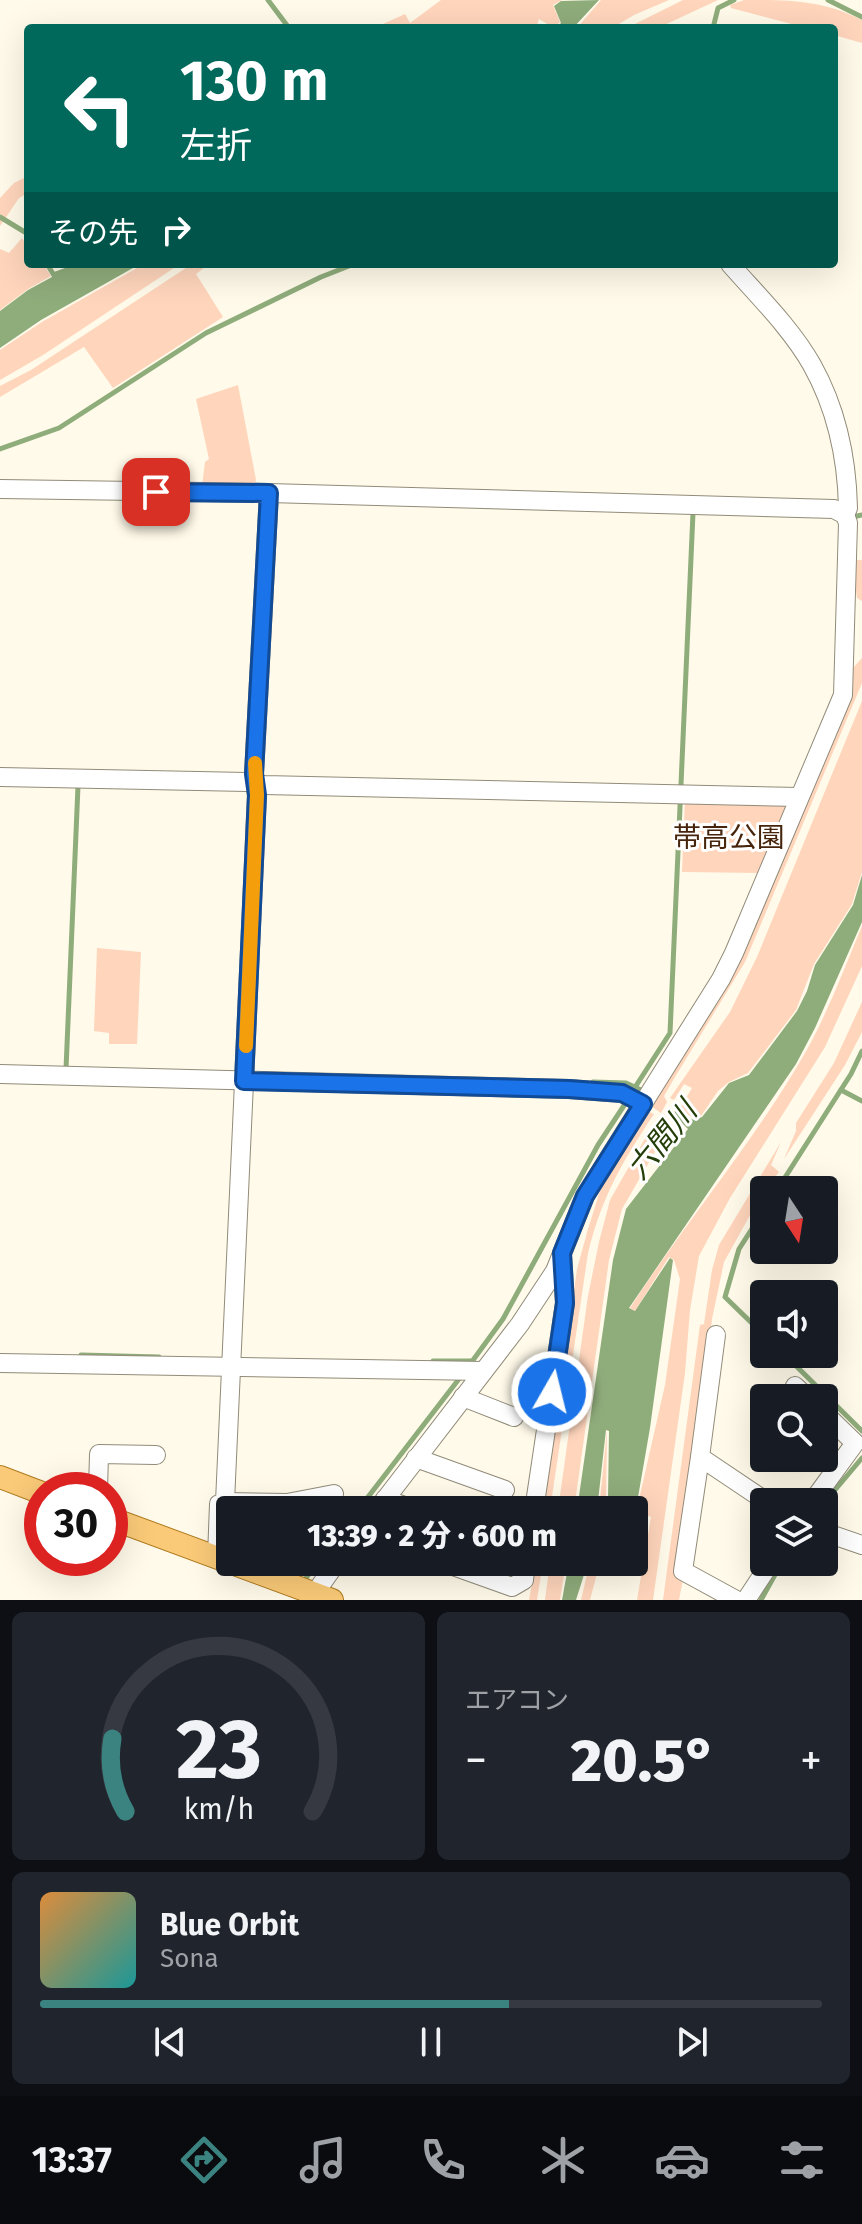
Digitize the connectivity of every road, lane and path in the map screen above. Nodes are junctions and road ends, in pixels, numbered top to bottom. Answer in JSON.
{"nodes":[{"id":1,"x":733,"y":268,"type":"edge"},
{"id":2,"x":0,"y":489,"type":"edge"},
{"id":3,"x":269,"y":499,"type":"junction"},
{"id":4,"x":845,"y":515,"type":"junction"},
{"id":5,"x":854,"y":610,"type":"edge"},
{"id":6,"x":0,"y":777,"type":"edge"},
{"id":7,"x":255,"y":784,"type":"junction"},
{"id":8,"x":799,"y":797,"type":"junction"},
{"id":9,"x":0,"y":1074,"type":"edge"},
{"id":10,"x":245,"y":1076,"type":"junction"},
{"id":11,"x":634,"y":1099,"type":"junction"},
{"id":12,"x":562,"y":1253,"type":"junction"},
{"id":13,"x":716,"y":1335,"type":"dead end"},
{"id":14,"x":231,"y":1362,"type":"junction"},
{"id":15,"x":0,"y":1363,"type":"edge"},
{"id":16,"x":471,"y":1370,"type":"junction"},
{"id":17,"x":463,"y":1397,"type":"junction"},
{"id":18,"x":514,"y":1417,"type":"dead end"},
{"id":19,"x":838,"y":1427,"type":"edge"},
{"id":20,"x":156,"y":1455,"type":"dead end"},
{"id":21,"x":700,"y":1457,"type":"junction"},
{"id":22,"x":416,"y":1458,"type":"junction"},
{"id":23,"x":838,"y":1466,"type":"edge"},
{"id":24,"x":98,"y":1472,"type":"edge"},
{"id":25,"x":0,"y":1477,"type":"edge"},
{"id":26,"x":24,"y":1486,"type":"edge"},
{"id":27,"x":505,"y":1490,"type":"dead end"},
{"id":28,"x":750,"y":1491,"type":"edge"},
{"id":29,"x":334,"y":1494,"type":"dead end"},
{"id":30,"x":225,"y":1496,"type":"edge"},
{"id":31,"x":324,"y":1496,"type":"edge"},
{"id":32,"x":387,"y":1496,"type":"edge"},
{"id":33,"x":536,"y":1496,"type":"edge"},
{"id":34,"x":128,"y":1525,"type":"edge"},
{"id":35,"x":838,"y":1537,"type":"edge"},
{"id":36,"x":862,"y":1545,"type":"edge"},
{"id":37,"x":216,"y":1557,"type":"edge"},
{"id":38,"x":265,"y":1576,"type":"edge"},
{"id":39,"x":326,"y":1576,"type":"edge"},
{"id":40,"x":481,"y":1576,"type":"edge"},
{"id":41,"x":524,"y":1576,"type":"edge"},
{"id":42,"x":762,"y":1576,"type":"edge"},
{"id":43,"x":311,"y":1594,"type":"edge"},
{"id":44,"x":736,"y":1600,"type":"edge"},
{"id":45,"x":746,"y":1600,"type":"edge"}],
"edges":[{"from":1,"to":4,"type":"street"},
{"from":2,"to":3,"type":"street"},
{"from":3,"to":4,"type":"street"},
{"from":3,"to":7,"type":"street"},
{"from":4,"to":5,"type":"street"},
{"from":5,"to":8,"type":"street"},
{"from":6,"to":7,"type":"street"},
{"from":7,"to":8,"type":"street"},
{"from":7,"to":10,"type":"street"},
{"from":8,"to":11,"type":"street"},
{"from":9,"to":10,"type":"street"},
{"from":10,"to":11,"type":"street"},
{"from":10,"to":14,"type":"street"},
{"from":11,"to":12,"type":"street"},
{"from":12,"to":16,"type":"street"},
{"from":12,"to":33,"type":"street"},
{"from":13,"to":21,"type":"street"},
{"from":14,"to":15,"type":"street"},
{"from":14,"to":16,"type":"street"},
{"from":14,"to":30,"type":"street"},
{"from":16,"to":17,"type":"street"},
{"from":17,"to":18,"type":"street"},
{"from":17,"to":22,"type":"street"},
{"from":19,"to":23,"type":"street"},
{"from":20,"to":24,"type":"street"},
{"from":21,"to":28,"type":"street"},
{"from":21,"to":44,"type":"street"},
{"from":22,"to":27,"type":"street"},
{"from":22,"to":32,"type":"street"},
{"from":25,"to":26,"type":"main road"},
{"from":29,"to":31,"type":"street"},
{"from":34,"to":37,"type":"main road"},
{"from":35,"to":36,"type":"street"},
{"from":38,"to":43,"type":"main road"},
{"from":39,"to":43,"type":"street"},
{"from":40,"to":41,"type":"street"},
{"from":42,"to":45,"type":"street"}]}
